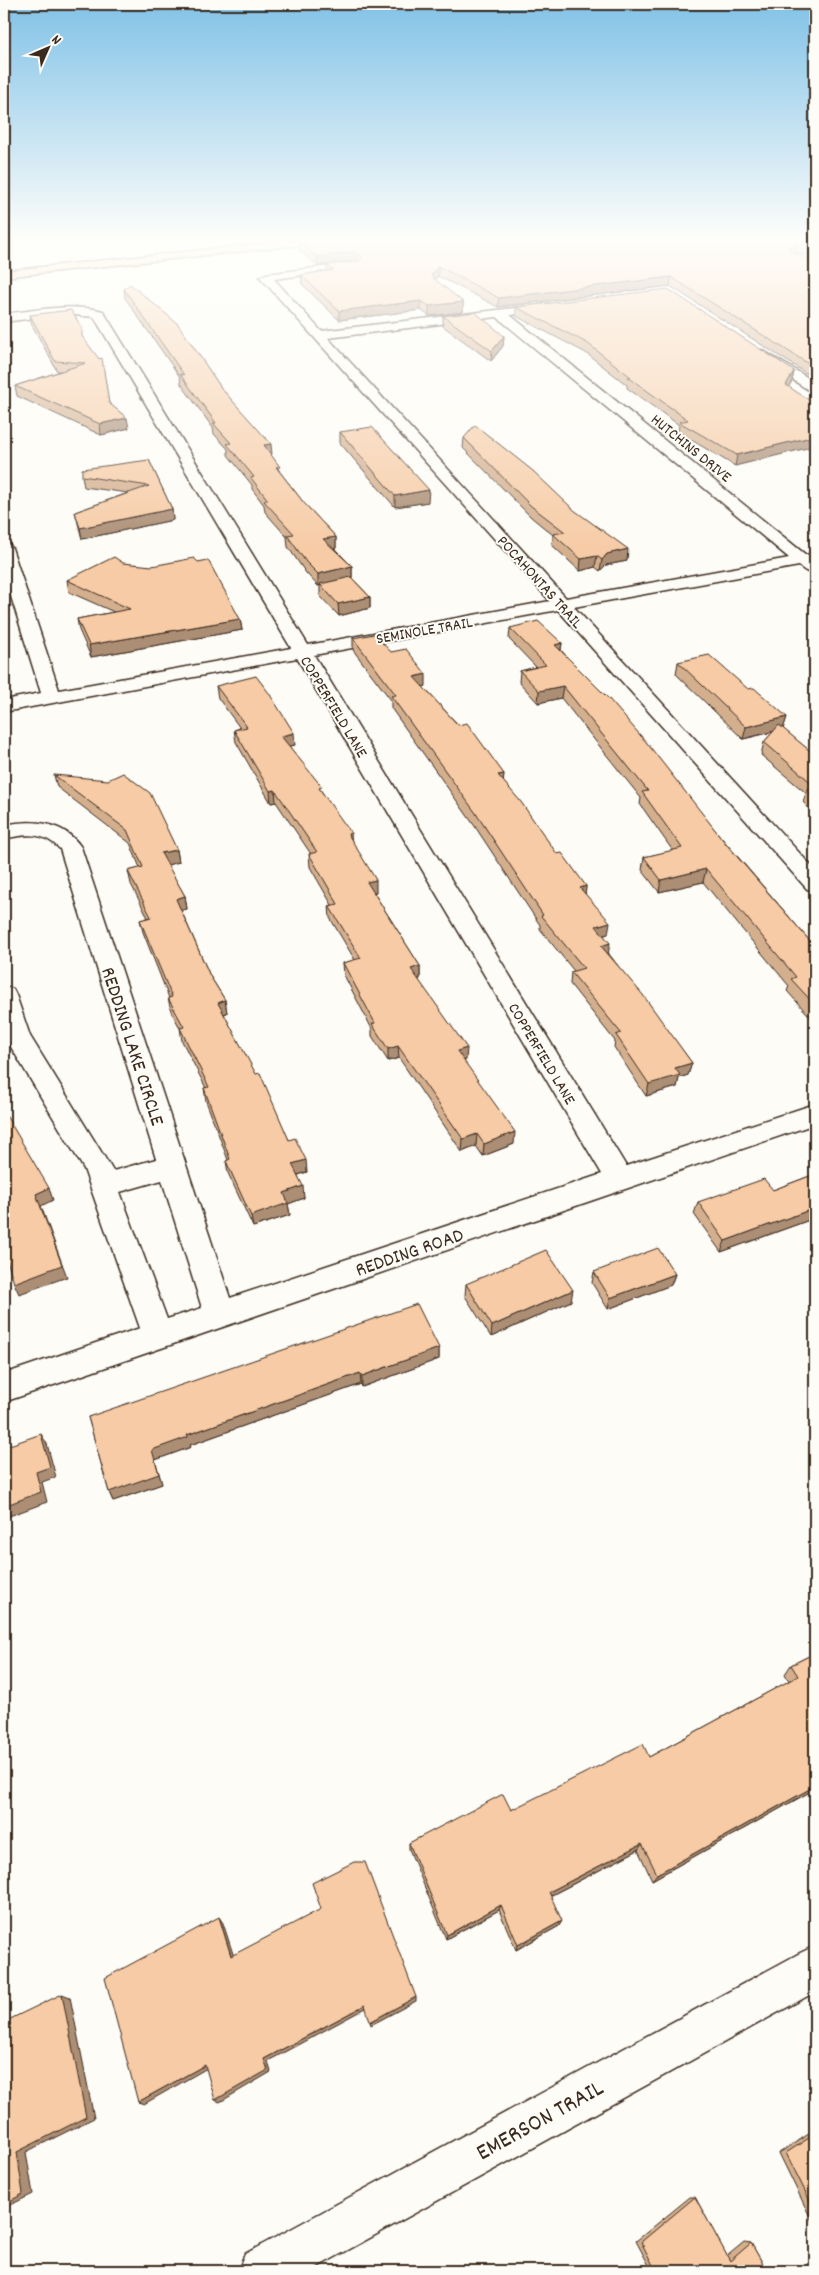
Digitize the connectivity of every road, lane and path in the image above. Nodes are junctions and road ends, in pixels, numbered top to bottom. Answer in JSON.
{"nodes":[{"id":1,"x":117,"y":343,"type":"edge"},
{"id":2,"x":325,"y":343,"type":"edge"},
{"id":3,"x":538,"y":343,"type":"edge"},
{"id":4,"x":749,"y":345,"type":"edge"},
{"id":5,"x":815,"y":388,"type":"edge"},
{"id":6,"x":4,"y":548,"type":"edge"},
{"id":7,"x":811,"y":563,"type":"edge"},
{"id":8,"x":561,"y":603,"type":"junction"},
{"id":9,"x":302,"y":651,"type":"junction"},
{"id":10,"x":52,"y":696,"type":"junction"},
{"id":11,"x":4,"y":706,"type":"edge"},
{"id":12,"x":4,"y":832,"type":"edge"},
{"id":13,"x":815,"y":884,"type":"edge"},
{"id":14,"x":4,"y":995,"type":"edge"},
{"id":15,"x":815,"y":1114,"type":"edge"},
{"id":16,"x":172,"y":1166,"type":"junction"},
{"id":17,"x":620,"y":1180,"type":"junction"},
{"id":18,"x":104,"y":1185,"type":"junction"},
{"id":19,"x":220,"y":1315,"type":"junction"},
{"id":20,"x":158,"y":1336,"type":"junction"},
{"id":21,"x":4,"y":1388,"type":"edge"},
{"id":22,"x":815,"y":1968,"type":"edge"},
{"id":23,"x":262,"y":2271,"type":"edge"}],
"edges":[{"from":1,"to":9,"type":"street","name":"COPPERFIELD LANE"},
{"from":2,"to":8,"type":"street","name":"POCAHONTAS TRAIL"},
{"from":3,"to":7,"type":"street","name":"HUTCHINS DRIVE"},
{"from":4,"to":5,"type":"street"},
{"from":6,"to":10,"type":"street"},
{"from":7,"to":8,"type":"street","name":"SEMINOLE TRAIL"},
{"from":8,"to":9,"type":"street","name":"SEMINOLE TRAIL"},
{"from":8,"to":13,"type":"street","name":"POCAHONTAS TRAIL"},
{"from":9,"to":10,"type":"street","name":"SEMINOLE TRAIL"},
{"from":9,"to":17,"type":"street","name":"COPPERFIELD LANE"},
{"from":10,"to":11,"type":"street","name":"SEMINOLE TRAIL"},
{"from":12,"to":16,"type":"street","name":"REDDING LAKE CIRCLE"},
{"from":14,"to":18,"type":"street"},
{"from":15,"to":17,"type":"street","name":"REDDING ROAD"},
{"from":16,"to":18,"type":"street"},
{"from":16,"to":19,"type":"street","name":"REDDING LAKE CIRCLE"},
{"from":17,"to":19,"type":"street","name":"REDDING ROAD"},
{"from":18,"to":20,"type":"street"},
{"from":19,"to":20,"type":"street","name":"REDDING ROAD"},
{"from":20,"to":21,"type":"street","name":"REDDING ROAD"},
{"from":22,"to":23,"type":"street","name":"EMERSON TRAIL"}]}
